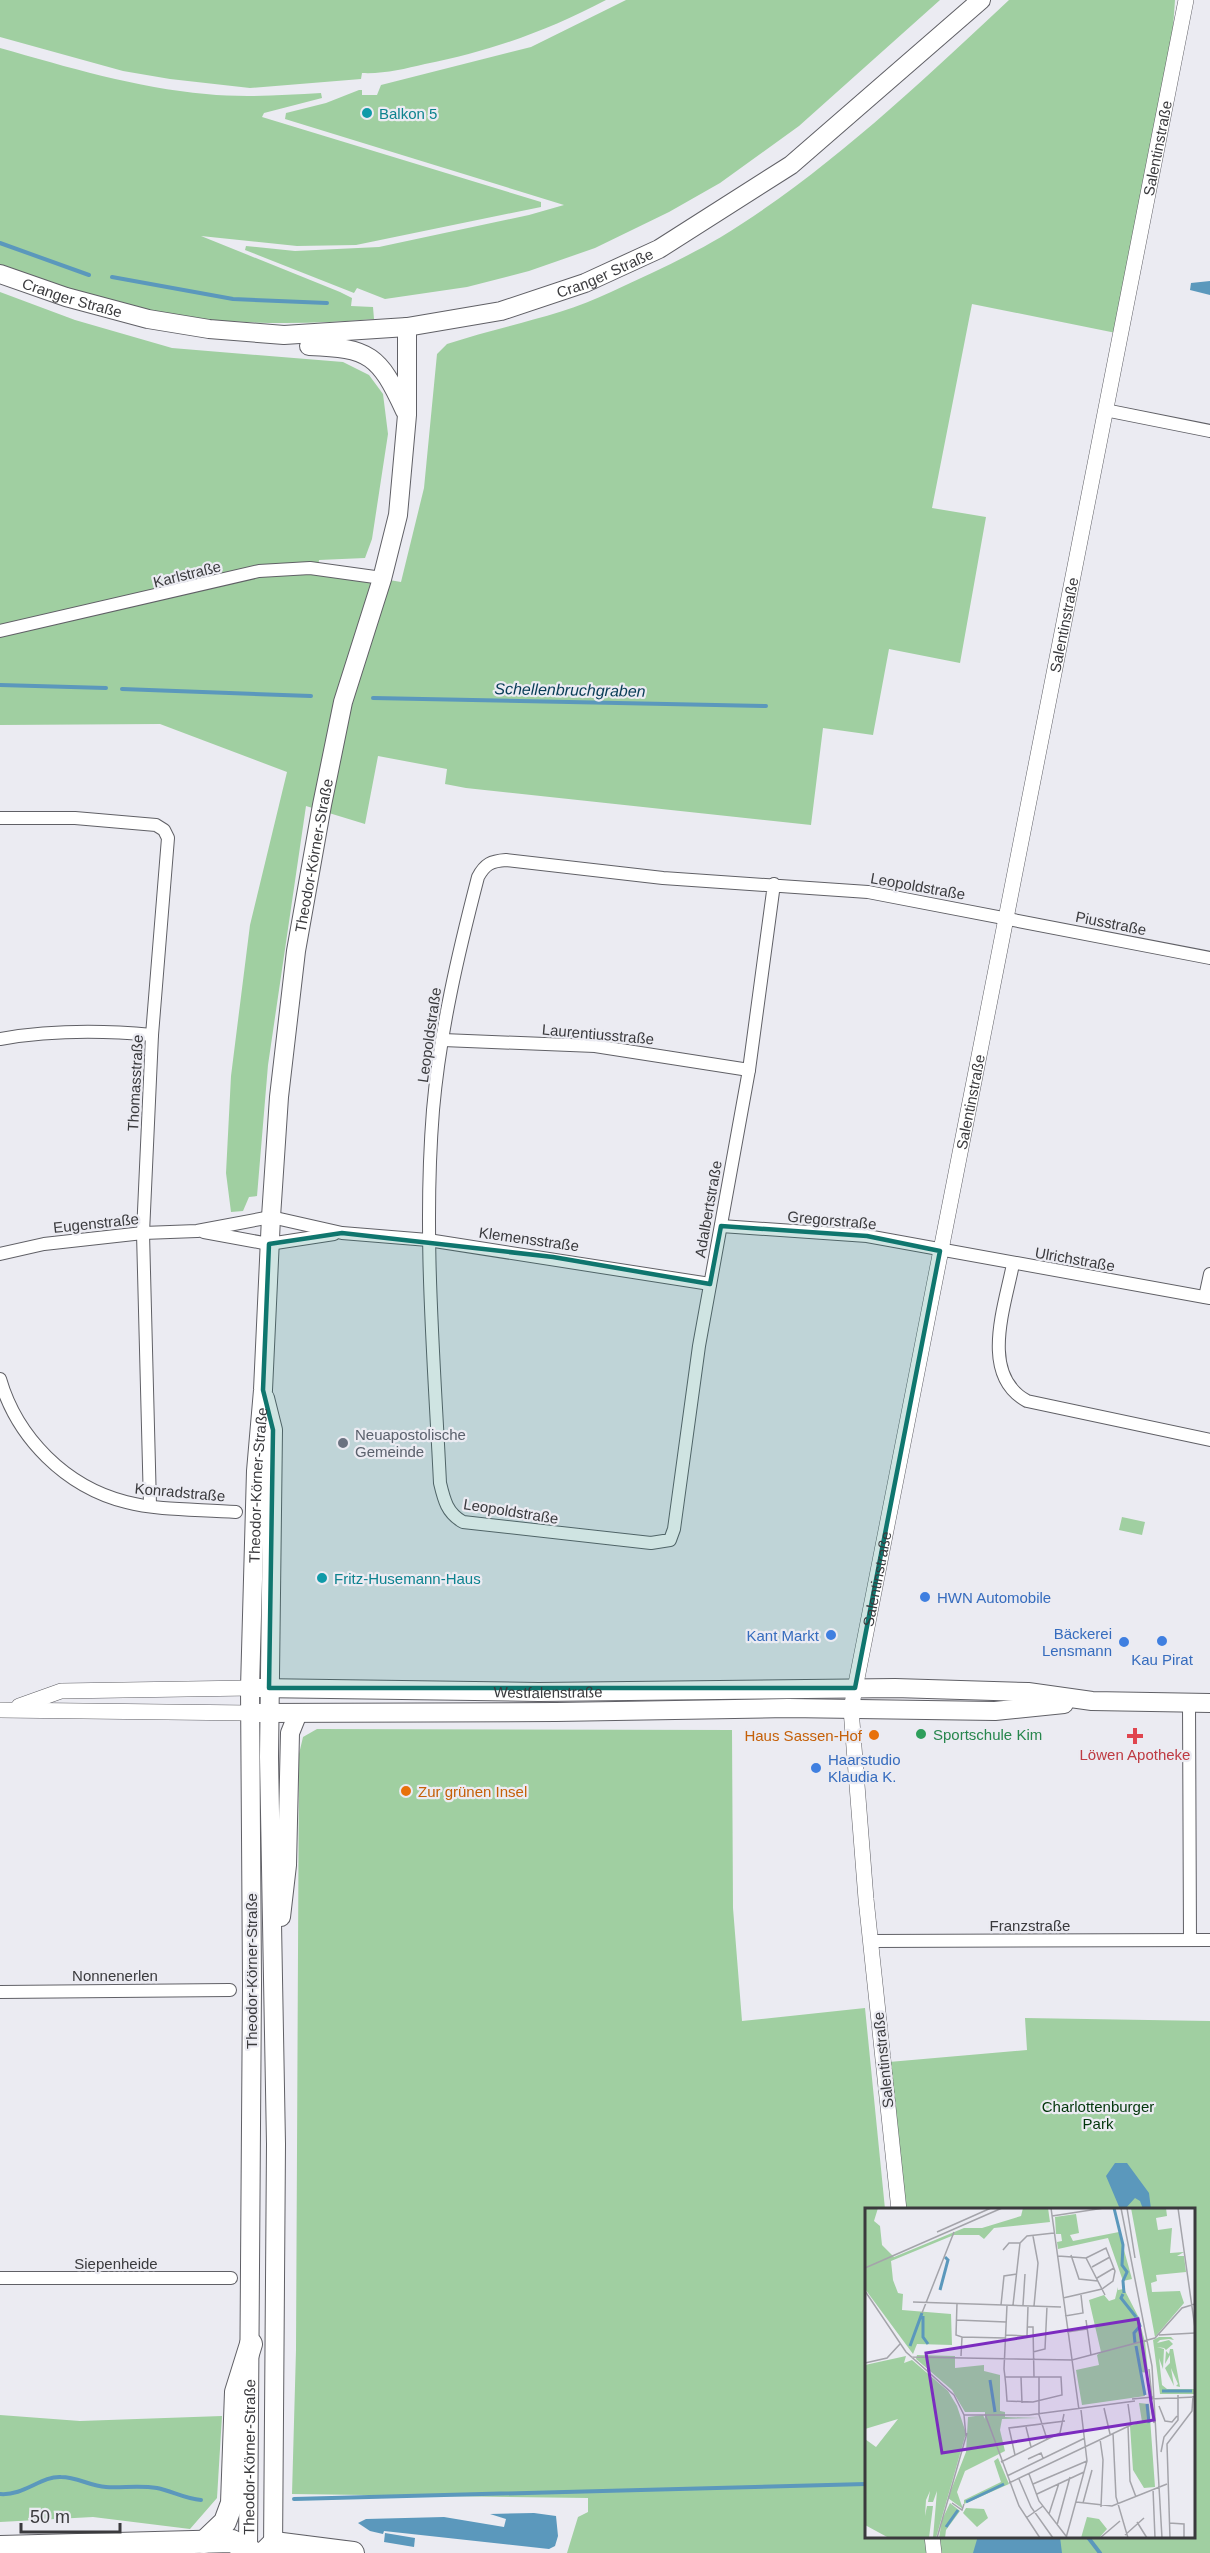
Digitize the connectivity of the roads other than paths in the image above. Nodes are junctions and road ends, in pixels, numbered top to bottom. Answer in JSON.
{"nodes":[{"id":1,"x":981,"y":0,"type":"edge"},
{"id":2,"x":1186,"y":0,"type":"edge"},
{"id":3,"x":0,"y":274,"type":"edge"},
{"id":4,"x":148,"y":319,"type":"junction"},
{"id":5,"x":407,"y":327,"type":"junction"},
{"id":6,"x":1106,"y":410,"type":"junction"},
{"id":7,"x":407,"y":415,"type":"junction"},
{"id":8,"x":1210,"y":430,"type":"edge"},
{"id":9,"x":382,"y":578,"type":"junction"},
{"id":10,"x":0,"y":632,"type":"edge"},
{"id":11,"x":0,"y":818,"type":"edge"},
{"id":12,"x":774,"y":884,"type":"junction"},
{"id":13,"x":1006,"y":917,"type":"junction"},
{"id":14,"x":1210,"y":958,"type":"edge"},
{"id":15,"x":152,"y":1035,"type":"junction"},
{"id":16,"x":0,"y":1039,"type":"edge"},
{"id":17,"x":443,"y":1040,"type":"junction"},
{"id":18,"x":749,"y":1070,"type":"junction"},
{"id":19,"x":271,"y":1217,"type":"junction"},
{"id":20,"x":721,"y":1226,"type":"junction"},
{"id":21,"x":196,"y":1231,"type":"junction"},
{"id":22,"x":143,"y":1233,"type":"junction"},
{"id":23,"x":342,"y":1233,"type":"junction"},
{"id":24,"x":428,"y":1240,"type":"junction"},
{"id":25,"x":269,"y":1244,"type":"junction"},
{"id":26,"x":940,"y":1251,"type":"junction"},
{"id":27,"x":0,"y":1254,"type":"edge"},
{"id":28,"x":1013,"y":1264,"type":"junction"},
{"id":29,"x":1210,"y":1274,"type":"edge"},
{"id":30,"x":710,"y":1284,"type":"junction"},
{"id":31,"x":1208,"y":1298,"type":"edge"},
{"id":32,"x":0,"y":1379,"type":"edge"},
{"id":33,"x":263,"y":1390,"type":"junction"},
{"id":34,"x":1210,"y":1440,"type":"edge"},
{"id":35,"x":150,"y":1505,"type":"junction"},
{"id":36,"x":236,"y":1512,"type":"dead end"},
{"id":37,"x":670,"y":1540,"type":"joint"},
{"id":38,"x":250,"y":1688,"type":"junction"},
{"id":39,"x":269,"y":1688,"type":"junction"},
{"id":40,"x":855,"y":1688,"type":"junction"},
{"id":41,"x":1092,"y":1701,"type":"junction"},
{"id":42,"x":1189,"y":1703,"type":"junction"},
{"id":43,"x":1210,"y":1703,"type":"edge"},
{"id":44,"x":851,"y":1709,"type":"junction"},
{"id":45,"x":3,"y":1710,"type":"edge"},
{"id":46,"x":250,"y":1713,"type":"junction"},
{"id":47,"x":269,"y":1713,"type":"junction"},
{"id":48,"x":298,"y":1713,"type":"junction"},
{"id":49,"x":1190,"y":1940,"type":"junction"},
{"id":50,"x":1210,"y":1940,"type":"edge"},
{"id":51,"x":870,"y":1941,"type":"junction"},
{"id":52,"x":274,"y":1978,"type":"junction"},
{"id":53,"x":230,"y":1990,"type":"dead end"},
{"id":54,"x":0,"y":1992,"type":"edge"},
{"id":55,"x":899,"y":2208,"type":"edge"},
{"id":56,"x":0,"y":2278,"type":"edge"},
{"id":57,"x":231,"y":2278,"type":"dead end"},
{"id":58,"x":251,"y":2344,"type":"junction"},
{"id":59,"x":932,"y":2538,"type":"edge"},
{"id":60,"x":204,"y":2542,"type":"junction"},
{"id":61,"x":0,"y":2547,"type":"edge"},
{"id":62,"x":260,"y":2550,"type":"edge"},
{"id":63,"x":353,"y":2553,"type":"edge"},
{"id":64,"x":934,"y":2553,"type":"edge"}],
"edges":[{"from":1,"to":5,"type":"main road","name":"Cranger Straße"},
{"from":2,"to":6,"type":"street","name":"Salentinstraße"},
{"from":3,"to":4,"type":"main road","name":"Cranger Straße"},
{"from":4,"to":5,"type":"main road","name":"Cranger Straße"},
{"from":4,"to":7,"type":"main road","name":"Cranger Straße"},
{"from":5,"to":7,"type":"main road","name":"Theodor-Körner-Straße"},
{"from":6,"to":8,"type":"street"},
{"from":6,"to":13,"type":"street","name":"Salentinstraße"},
{"from":7,"to":9,"type":"main road","name":"Theodor-Körner-Straße"},
{"from":9,"to":10,"type":"street","name":"Karlstraße"},
{"from":9,"to":19,"type":"main road","name":"Theodor-Körner-Straße"},
{"from":11,"to":15,"type":"street","name":"Thomasstraße"},
{"from":12,"to":13,"type":"street","name":"Leopoldstraße"},
{"from":12,"to":17,"type":"street","name":"Leopoldstraße"},
{"from":12,"to":18,"type":"street","name":"Adalbertstraße"},
{"from":13,"to":14,"type":"street","name":"Piusstraße"},
{"from":13,"to":26,"type":"street","name":"Salentinstraße"},
{"from":15,"to":16,"type":"street"},
{"from":15,"to":22,"type":"street","name":"Thomasstraße"},
{"from":17,"to":18,"type":"street","name":"Laurentiusstraße"},
{"from":17,"to":24,"type":"street","name":"Leopoldstraße"},
{"from":18,"to":20,"type":"street","name":"Adalbertstraße"},
{"from":19,"to":21,"type":"street","name":"Eugenstraße"},
{"from":19,"to":23,"type":"street","name":"Klemensstraße"},
{"from":19,"to":25,"type":"main road","name":"Theodor-Körner-Straße"},
{"from":20,"to":26,"type":"street","name":"Gregorstraße"},
{"from":20,"to":30,"type":"street","name":"Adalbertstraße"},
{"from":21,"to":22,"type":"street","name":"Eugenstraße"},
{"from":21,"to":25,"type":"street","name":"Eugenstraße"},
{"from":22,"to":27,"type":"street","name":"Eugenstraße"},
{"from":22,"to":35,"type":"street","name":"Thomasstraße"},
{"from":23,"to":24,"type":"street","name":"Klemensstraße"},
{"from":23,"to":25,"type":"street","name":"Klemensstraße"},
{"from":24,"to":30,"type":"street","name":"Klemensstraße"},
{"from":24,"to":37,"type":"street","name":"Leopoldstraße"},
{"from":25,"to":33,"type":"main road","name":"Theodor-Körner-Straße"},
{"from":26,"to":28,"type":"street","name":"Ulrichstraße"},
{"from":26,"to":40,"type":"street","name":"Salentinstraße"},
{"from":28,"to":31,"type":"street","name":"Ulrichstraße"},
{"from":28,"to":34,"type":"street"},
{"from":29,"to":31,"type":"street","name":"Ulrichstraße"},
{"from":30,"to":37,"type":"street","name":"Adalbertstraße"},
{"from":32,"to":35,"type":"street","name":"Konradstraße"},
{"from":33,"to":38,"type":"main road","name":"Theodor-Körner-Straße"},
{"from":33,"to":39,"type":"main road","name":"Theodor-Körner-Straße"},
{"from":35,"to":36,"type":"street","name":"Konradstraße"},
{"from":38,"to":39,"type":"main road","name":"Westfalenstraße"},
{"from":38,"to":45,"type":"street","name":"Westfalenstraße"},
{"from":38,"to":46,"type":"main road","name":"Theodor-Körner-Straße"},
{"from":39,"to":40,"type":"main road","name":"Westfalenstraße"},
{"from":39,"to":47,"type":"main road","name":"Theodor-Körner-Straße"},
{"from":40,"to":41,"type":"main road","name":"Westfalenstraße"},
{"from":40,"to":44,"type":"street","name":"Salentinstraße"},
{"from":41,"to":42,"type":"main road","name":"Westfalenstraße"},
{"from":41,"to":44,"type":"main road","name":"Westfalenstraße"},
{"from":42,"to":43,"type":"main road","name":"Westfalenstraße"},
{"from":42,"to":49,"type":"street"},
{"from":44,"to":48,"type":"main road","name":"Westfalenstraße"},
{"from":44,"to":51,"type":"street","name":"Salentinstraße"},
{"from":45,"to":46,"type":"street","name":"Westfalenstraße"},
{"from":46,"to":47,"type":"main road","name":"Westfalenstraße"},
{"from":46,"to":58,"type":"main road","name":"Theodor-Körner-Straße"},
{"from":47,"to":48,"type":"main road","name":"Westfalenstraße"},
{"from":47,"to":52,"type":"main road","name":"Theodor-Körner-Straße"},
{"from":48,"to":52,"type":"main road","name":"Theodor-Körner-Straße"},
{"from":49,"to":50,"type":"street","name":"Franzstraße"},
{"from":49,"to":51,"type":"street","name":"Franzstraße"},
{"from":51,"to":55,"type":"street","name":"Salentinstraße"},
{"from":52,"to":62,"type":"main road","name":"Theodor-Körner-Straße"},
{"from":53,"to":54,"type":"street","name":"Nonnenerlen"},
{"from":56,"to":57,"type":"street","name":"Siepenheide"},
{"from":58,"to":60,"type":"highway"},
{"from":58,"to":62,"type":"main road","name":"Theodor-Körner-Straße"},
{"from":59,"to":64,"type":"street"},
{"from":60,"to":61,"type":"highway"},
{"from":60,"to":62,"type":"highway"},
{"from":62,"to":63,"type":"highway"}]}
